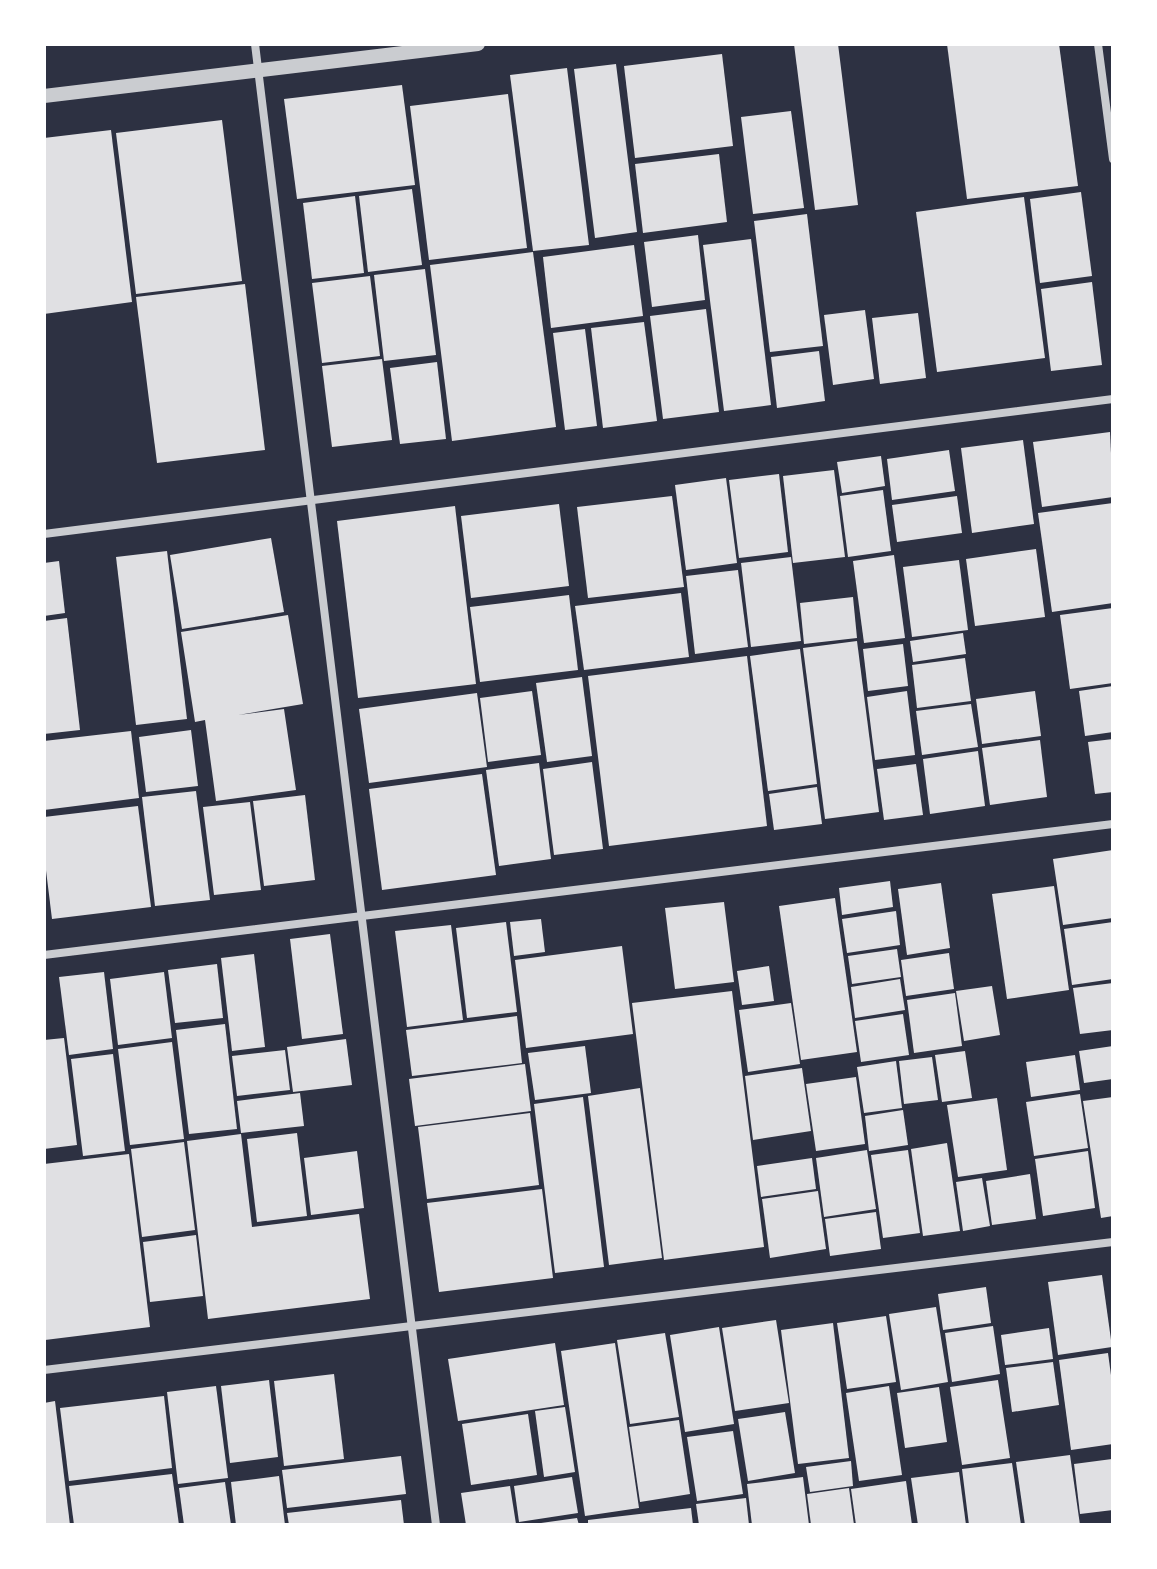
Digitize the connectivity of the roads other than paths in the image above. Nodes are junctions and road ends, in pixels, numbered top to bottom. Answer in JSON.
{"nodes":[{"id":1,"x":255,"y":44,"type":"edge"},
{"id":2,"x":471,"y":44,"type":"edge"},
{"id":3,"x":1098,"y":44,"type":"edge"},
{"id":4,"x":258,"y":68,"type":"junction"},
{"id":5,"x":44,"y":96,"type":"edge"},
{"id":6,"x":1113,"y":159,"type":"edge"},
{"id":7,"x":1113,"y":399,"type":"edge"},
{"id":8,"x":311,"y":500,"type":"junction"},
{"id":9,"x":44,"y":534,"type":"edge"},
{"id":10,"x":1113,"y":824,"type":"edge"},
{"id":11,"x":362,"y":916,"type":"junction"},
{"id":12,"x":44,"y":955,"type":"edge"},
{"id":13,"x":1113,"y":1242,"type":"edge"},
{"id":14,"x":413,"y":1326,"type":"junction"},
{"id":15,"x":44,"y":1370,"type":"edge"},
{"id":16,"x":436,"y":1525,"type":"edge"}],
"edges":[{"from":1,"to":4,"type":"street"},
{"from":2,"to":4,"type":"street"},
{"from":3,"to":6,"type":"street"},
{"from":4,"to":5,"type":"street"},
{"from":4,"to":8,"type":"street"},
{"from":7,"to":8,"type":"street"},
{"from":8,"to":9,"type":"street"},
{"from":8,"to":11,"type":"street"},
{"from":10,"to":11,"type":"street"},
{"from":11,"to":12,"type":"street"},
{"from":11,"to":14,"type":"street"},
{"from":13,"to":14,"type":"street"},
{"from":14,"to":15,"type":"street"},
{"from":14,"to":16,"type":"street"}]}
